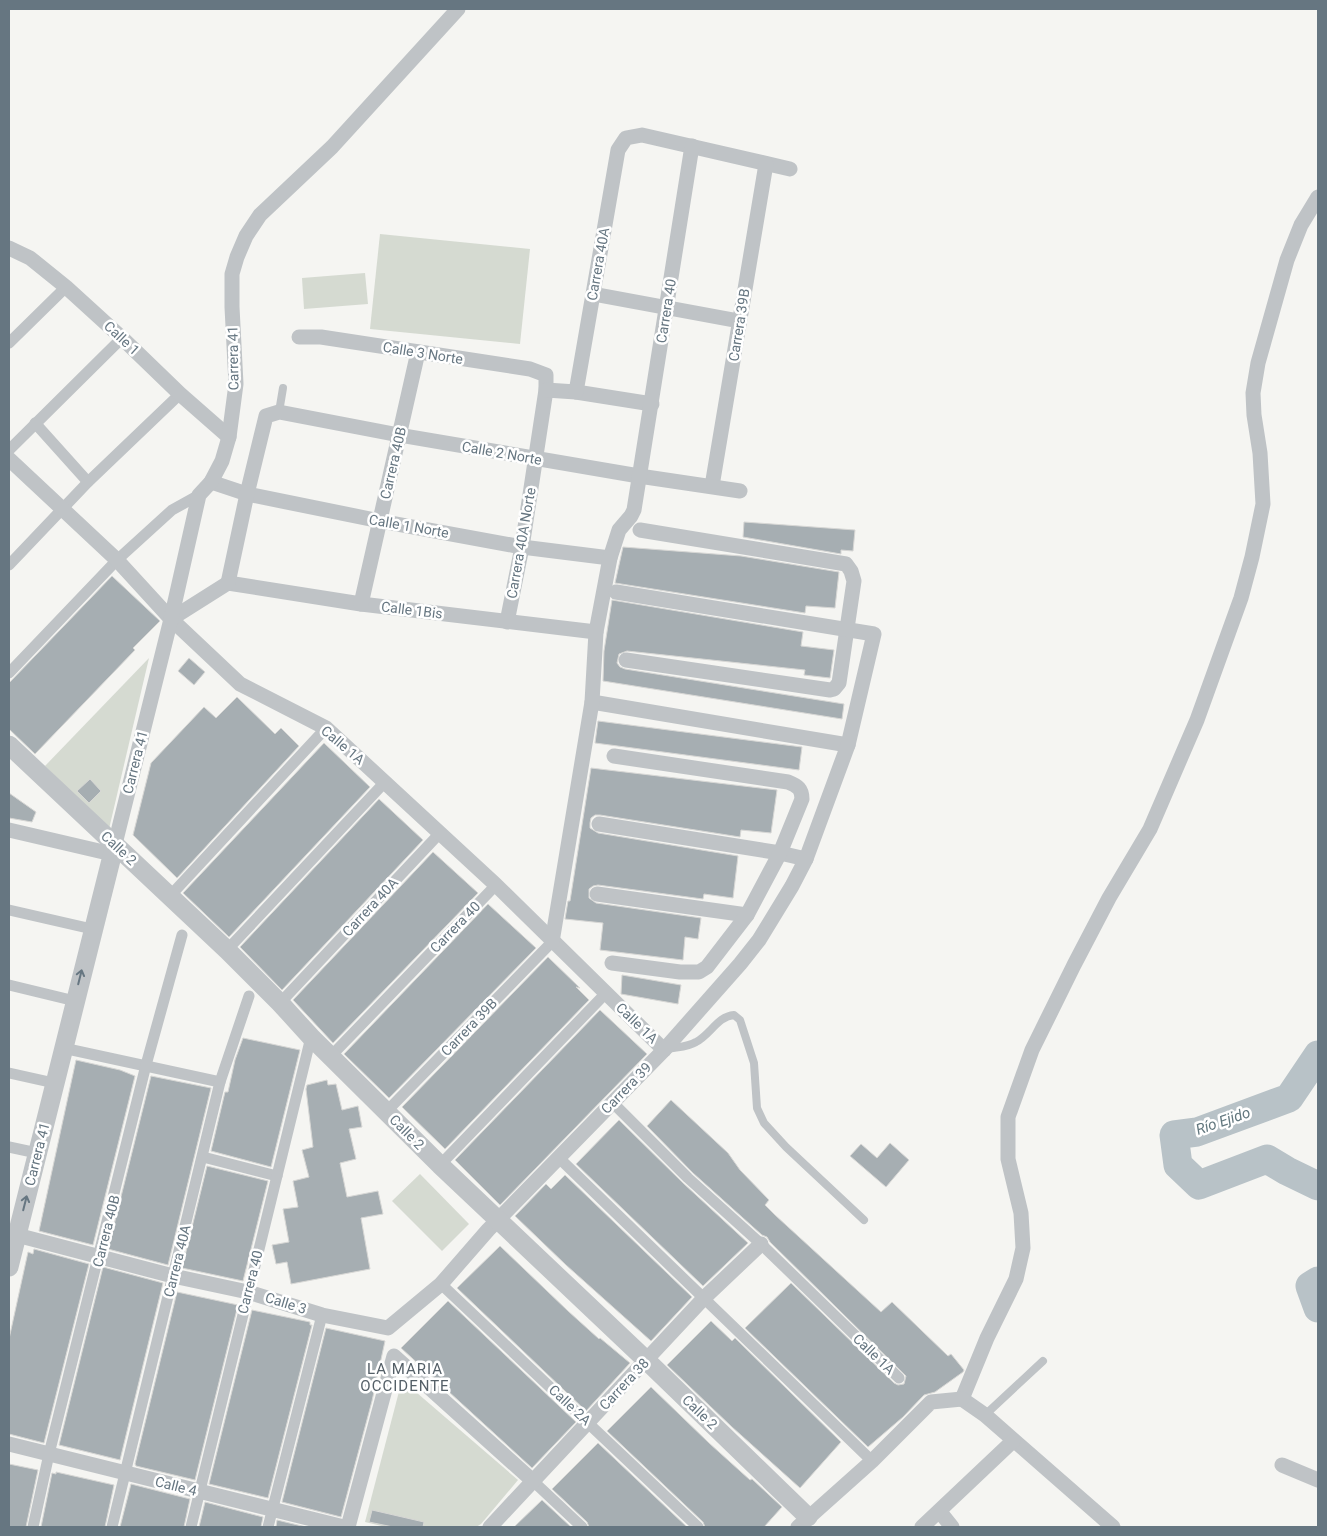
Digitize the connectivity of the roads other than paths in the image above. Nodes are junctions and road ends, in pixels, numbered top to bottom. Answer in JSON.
{"nodes":[{"id":1,"x":458,"y":9,"type":"edge"},
{"id":2,"x":692,"y":146,"type":"junction"},
{"id":3,"x":766,"y":164,"type":"junction"},
{"id":4,"x":790,"y":169,"type":"dead end"},
{"id":5,"x":1318,"y":197,"type":"edge"},
{"id":6,"x":9,"y":248,"type":"edge"},
{"id":7,"x":66,"y":287,"type":"junction"},
{"id":8,"x":593,"y":294,"type":"junction"},
{"id":9,"x":666,"y":309,"type":"junction"},
{"id":10,"x":739,"y":321,"type":"junction"},
{"id":11,"x":299,"y":337,"type":"dead end"},
{"id":12,"x":122,"y":338,"type":"junction"},
{"id":13,"x":9,"y":343,"type":"edge"},
{"id":14,"x":418,"y":352,"type":"junction"},
{"id":15,"x":546,"y":383,"type":"junction"},
{"id":16,"x":283,"y":388,"type":"dead end"},
{"id":17,"x":576,"y":392,"type":"junction"},
{"id":18,"x":180,"y":394,"type":"junction"},
{"id":19,"x":652,"y":404,"type":"junction"},
{"id":20,"x":273,"y":414,"type":"junction"},
{"id":21,"x":35,"y":423,"type":"junction"},
{"id":22,"x":399,"y":435,"type":"junction"},
{"id":23,"x":229,"y":437,"type":"junction"},
{"id":24,"x":9,"y":450,"type":"edge"},
{"id":25,"x":535,"y":458,"type":"junction"},
{"id":26,"x":9,"y":459,"type":"edge"},
{"id":27,"x":639,"y":476,"type":"junction"},
{"id":28,"x":88,"y":482,"type":"junction"},
{"id":29,"x":211,"y":482,"type":"junction"},
{"id":30,"x":712,"y":486,"type":"junction"},
{"id":31,"x":740,"y":491,"type":"dead end"},
{"id":32,"x":247,"y":494,"type":"junction"},
{"id":33,"x":200,"y":495,"type":"junction"},
{"id":34,"x":63,"y":509,"type":"junction"},
{"id":35,"x":380,"y":521,"type":"junction"},
{"id":36,"x":640,"y":530,"type":"dead end"},
{"id":37,"x":522,"y":547,"type":"junction"},
{"id":38,"x":610,"y":558,"type":"junction"},
{"id":39,"x":117,"y":560,"type":"junction"},
{"id":40,"x":9,"y":565,"type":"edge"},
{"id":41,"x":228,"y":583,"type":"junction"},
{"id":42,"x":616,"y":592,"type":"dead end"},
{"id":43,"x":361,"y":604,"type":"junction"},
{"id":44,"x":171,"y":619,"type":"junction"},
{"id":45,"x":507,"y":622,"type":"junction"},
{"id":46,"x":847,"y":630,"type":"junction"},
{"id":47,"x":596,"y":632,"type":"junction"},
{"id":48,"x":626,"y":660,"type":"dead end"},
{"id":49,"x":9,"y":673,"type":"edge"},
{"id":50,"x":592,"y":702,"type":"junction"},
{"id":51,"x":326,"y":728,"type":"junction"},
{"id":52,"x":9,"y":745,"type":"edge"},
{"id":53,"x":848,"y":745,"type":"junction"},
{"id":54,"x":614,"y":756,"type":"dead end"},
{"id":55,"x":385,"y":782,"type":"junction"},
{"id":56,"x":599,"y":824,"type":"dead end"},
{"id":57,"x":9,"y":830,"type":"edge"},
{"id":58,"x":440,"y":833,"type":"junction"},
{"id":59,"x":113,"y":849,"type":"junction"},
{"id":60,"x":780,"y":853,"type":"junction"},
{"id":61,"x":806,"y":859,"type":"junction"},
{"id":62,"x":496,"y":885,"type":"junction"},
{"id":63,"x":596,"y":894,"type":"dead end"},
{"id":64,"x":170,"y":896,"type":"junction"},
{"id":65,"x":9,"y":910,"type":"edge"},
{"id":66,"x":748,"y":915,"type":"junction"},
{"id":67,"x":92,"y":929,"type":"junction"},
{"id":68,"x":182,"y":935,"type":"dead end"},
{"id":69,"x":552,"y":942,"type":"junction"},
{"id":70,"x":226,"y":950,"type":"junction"},
{"id":71,"x":612,"y":963,"type":"dead end"},
{"id":72,"x":9,"y":985,"type":"edge"},
{"id":73,"x":606,"y":993,"type":"junction"},
{"id":74,"x":249,"y":996,"type":"dead end"},
{"id":75,"x":75,"y":1001,"type":"junction"},
{"id":76,"x":280,"y":1003,"type":"junction"},
{"id":77,"x":311,"y":1037,"type":"junction"},
{"id":78,"x":63,"y":1048,"type":"junction"},
{"id":79,"x":664,"y":1050,"type":"junction"},
{"id":80,"x":331,"y":1056,"type":"junction"},
{"id":81,"x":146,"y":1066,"type":"junction"},
{"id":82,"x":9,"y":1073,"type":"edge"},
{"id":83,"x":220,"y":1082,"type":"junction"},
{"id":84,"x":54,"y":1083,"type":"junction"},
{"id":85,"x":612,"y":1102,"type":"junction"},
{"id":86,"x":386,"y":1112,"type":"junction"},
{"id":87,"x":9,"y":1147,"type":"edge"},
{"id":88,"x":37,"y":1154,"type":"junction"},
{"id":89,"x":203,"y":1157,"type":"junction"},
{"id":90,"x":559,"y":1158,"type":"junction"},
{"id":91,"x":440,"y":1165,"type":"junction"},
{"id":92,"x":277,"y":1176,"type":"junction"},
{"id":93,"x":499,"y":1219,"type":"junction"},
{"id":94,"x":864,"y":1220,"type":"dead end"},
{"id":95,"x":13,"y":1234,"type":"edge"},
{"id":96,"x":761,"y":1244,"type":"junction"},
{"id":97,"x":99,"y":1257,"type":"junction"},
{"id":98,"x":9,"y":1267,"type":"edge"},
{"id":99,"x":174,"y":1276,"type":"junction"},
{"id":100,"x":441,"y":1284,"type":"junction"},
{"id":101,"x":248,"y":1292,"type":"junction"},
{"id":102,"x":704,"y":1298,"type":"junction"},
{"id":103,"x":322,"y":1315,"type":"junction"},
{"id":104,"x":388,"y":1328,"type":"joint"},
{"id":105,"x":646,"y":1360,"type":"junction"},
{"id":106,"x":1043,"y":1360,"type":"dead end"},
{"id":107,"x":899,"y":1378,"type":"dead end"},
{"id":108,"x":962,"y":1399,"type":"junction"},
{"id":109,"x":985,"y":1415,"type":"junction"},
{"id":110,"x":588,"y":1422,"type":"junction"},
{"id":111,"x":1013,"y":1441,"type":"junction"},
{"id":112,"x":9,"y":1444,"type":"edge"},
{"id":113,"x":49,"y":1454,"type":"junction"},
{"id":114,"x":872,"y":1461,"type":"junction"},
{"id":115,"x":1282,"y":1465,"type":"dead end"},
{"id":116,"x":125,"y":1474,"type":"junction"},
{"id":117,"x":1318,"y":1480,"type":"edge"},
{"id":118,"x":533,"y":1481,"type":"junction"},
{"id":119,"x":199,"y":1492,"type":"junction"},
{"id":120,"x":273,"y":1510,"type":"junction"},
{"id":121,"x":940,"y":1512,"type":"junction"},
{"id":122,"x":803,"y":1524,"type":"edge"},
{"id":123,"x":1111,"y":1526,"type":"edge"},
{"id":124,"x":33,"y":1527,"type":"edge"},
{"id":125,"x":112,"y":1527,"type":"edge"},
{"id":126,"x":191,"y":1527,"type":"edge"},
{"id":127,"x":268,"y":1527,"type":"edge"},
{"id":128,"x":346,"y":1527,"type":"edge"},
{"id":129,"x":490,"y":1527,"type":"edge"},
{"id":130,"x":582,"y":1527,"type":"edge"},
{"id":131,"x":698,"y":1527,"type":"edge"},
{"id":132,"x":922,"y":1527,"type":"edge"},
{"id":133,"x":952,"y":1527,"type":"edge"}],
"edges":[{"from":1,"to":23,"type":"street","name":"Carrera 41"},
{"from":2,"to":3,"type":"street"},
{"from":2,"to":8,"type":"street","name":"Carrera 40A"},
{"from":2,"to":9,"type":"street","name":"Carrera 40"},
{"from":3,"to":4,"type":"street"},
{"from":3,"to":10,"type":"street","name":"Carrera 39B"},
{"from":5,"to":108,"type":"street"},
{"from":6,"to":7,"type":"street","name":"Calle 1"},
{"from":7,"to":12,"type":"street","name":"Calle 1"},
{"from":7,"to":13,"type":"street"},
{"from":8,"to":9,"type":"street"},
{"from":8,"to":17,"type":"street","name":"Carrera 40A"},
{"from":9,"to":10,"type":"street"},
{"from":9,"to":19,"type":"street","name":"Carrera 40"},
{"from":10,"to":30,"type":"street","name":"Carrera 39B"},
{"from":11,"to":14,"type":"street","name":"Calle 3 Norte"},
{"from":12,"to":18,"type":"street","name":"Calle 1"},
{"from":12,"to":21,"type":"street"},
{"from":14,"to":15,"type":"street","name":"Calle 3 Norte"},
{"from":14,"to":22,"type":"street","name":"Carrera 40B"},
{"from":15,"to":17,"type":"street","name":"Calle 3 Norte"},
{"from":15,"to":25,"type":"street","name":"Carrera 40A Norte"},
{"from":16,"to":20,"type":"lane"},
{"from":17,"to":19,"type":"street","name":"Calle 3 Norte"},
{"from":18,"to":23,"type":"street","name":"Calle 1"},
{"from":18,"to":28,"type":"street"},
{"from":19,"to":27,"type":"street","name":"Carrera 40"},
{"from":20,"to":22,"type":"street","name":"Calle 2 Norte"},
{"from":20,"to":32,"type":"street"},
{"from":21,"to":24,"type":"street"},
{"from":21,"to":28,"type":"street"},
{"from":22,"to":25,"type":"street","name":"Calle 2 Norte"},
{"from":22,"to":35,"type":"street","name":"Carrera 40B"},
{"from":23,"to":29,"type":"street","name":"Carrera 41"},
{"from":25,"to":27,"type":"street","name":"Calle 2 Norte"},
{"from":25,"to":37,"type":"street","name":"Carrera 40A Norte"},
{"from":26,"to":34,"type":"street","name":"Calle 1A"},
{"from":27,"to":30,"type":"street","name":"Calle 2 Norte"},
{"from":27,"to":38,"type":"street","name":"Carrera 40"},
{"from":28,"to":34,"type":"street"},
{"from":29,"to":32,"type":"street","name":"Calle 1 Norte"},
{"from":29,"to":33,"type":"street","name":"Carrera 41"},
{"from":30,"to":31,"type":"street","name":"Calle 2 Norte"},
{"from":32,"to":35,"type":"street","name":"Calle 1 Norte"},
{"from":32,"to":41,"type":"street"},
{"from":33,"to":39,"type":"street"},
{"from":33,"to":44,"type":"street","name":"Carrera 41"},
{"from":34,"to":39,"type":"street","name":"Calle 1A"},
{"from":34,"to":40,"type":"street"},
{"from":35,"to":37,"type":"street","name":"Calle 1 Norte"},
{"from":35,"to":43,"type":"street","name":"Carrera 40B"},
{"from":36,"to":46,"type":"street"},
{"from":37,"to":38,"type":"street","name":"Calle 1 Norte"},
{"from":37,"to":45,"type":"street","name":"Carrera 40A Norte"},
{"from":38,"to":47,"type":"street"},
{"from":39,"to":44,"type":"street","name":"Calle 1A"},
{"from":39,"to":49,"type":"street"},
{"from":41,"to":43,"type":"street","name":"Calle 1Bis"},
{"from":41,"to":44,"type":"street"},
{"from":42,"to":46,"type":"street"},
{"from":43,"to":45,"type":"street","name":"Calle 1Bis"},
{"from":44,"to":51,"type":"street","name":"Calle 1A"},
{"from":44,"to":59,"type":"street","name":"Carrera 41"},
{"from":45,"to":47,"type":"street","name":"Calle 1Bis"},
{"from":46,"to":48,"type":"street"},
{"from":46,"to":53,"type":"street","name":"Carrera 39"},
{"from":47,"to":50,"type":"street"},
{"from":50,"to":53,"type":"street"},
{"from":50,"to":69,"type":"street"},
{"from":51,"to":55,"type":"street","name":"Calle 1A"},
{"from":51,"to":64,"type":"street"},
{"from":52,"to":59,"type":"street","name":"Calle 2"},
{"from":53,"to":61,"type":"street","name":"Carrera 39"},
{"from":54,"to":60,"type":"street"},
{"from":55,"to":58,"type":"street","name":"Calle 1A"},
{"from":55,"to":70,"type":"street"},
{"from":56,"to":60,"type":"street"},
{"from":57,"to":59,"type":"street"},
{"from":58,"to":62,"type":"street","name":"Calle 1A"},
{"from":58,"to":76,"type":"street","name":"Carrera 40A"},
{"from":59,"to":64,"type":"street","name":"Calle 2"},
{"from":59,"to":67,"type":"street","name":"Carrera 41"},
{"from":60,"to":61,"type":"street"},
{"from":60,"to":66,"type":"street"},
{"from":61,"to":79,"type":"street","name":"Carrera 39"},
{"from":62,"to":69,"type":"street","name":"Calle 1A"},
{"from":62,"to":80,"type":"street","name":"Carrera 40"},
{"from":63,"to":66,"type":"street"},
{"from":64,"to":70,"type":"street","name":"Calle 2"},
{"from":65,"to":67,"type":"street"},
{"from":66,"to":71,"type":"street"},
{"from":75,"to":67,"type":"street","name":"Carrera 41","one_way":true},
{"from":68,"to":81,"type":"street","name":"Carrera 40B"},
{"from":69,"to":73,"type":"street","name":"Calle 1A"},
{"from":69,"to":86,"type":"street","name":"Carrera 39B"},
{"from":70,"to":76,"type":"street","name":"Calle 2"},
{"from":72,"to":75,"type":"street"},
{"from":73,"to":79,"type":"street","name":"Calle 1A"},
{"from":73,"to":91,"type":"street"},
{"from":74,"to":83,"type":"street","name":"Carrera 40A"},
{"from":75,"to":78,"type":"street","name":"Carrera 41"},
{"from":76,"to":77,"type":"street","name":"Calle 2"},
{"from":77,"to":80,"type":"street","name":"Calle 2"},
{"from":77,"to":92,"type":"street","name":"Carrera 40"},
{"from":78,"to":81,"type":"street"},
{"from":78,"to":84,"type":"street","name":"Carrera 41"},
{"from":79,"to":85,"type":"street","name":"Carrera 39"},
{"from":79,"to":94,"type":"lane"},
{"from":80,"to":86,"type":"street","name":"Calle 2"},
{"from":81,"to":83,"type":"street"},
{"from":81,"to":97,"type":"street","name":"Carrera 40B"},
{"from":82,"to":84,"type":"street"},
{"from":83,"to":89,"type":"street","name":"Carrera 40A"},
{"from":84,"to":88,"type":"street","name":"Carrera 41"},
{"from":85,"to":90,"type":"street","name":"Carrera 39"},
{"from":85,"to":96,"type":"street","name":"Calle 1A"},
{"from":86,"to":91,"type":"street","name":"Calle 2"},
{"from":87,"to":88,"type":"street"},
{"from":95,"to":88,"type":"street","name":"Carrera 41","one_way":true},
{"from":89,"to":92,"type":"street"},
{"from":89,"to":99,"type":"street","name":"Carrera 40A"},
{"from":90,"to":93,"type":"street","name":"Carrera 39"},
{"from":90,"to":102,"type":"street"},
{"from":91,"to":93,"type":"street","name":"Calle 2"},
{"from":92,"to":101,"type":"street","name":"Carrera 40"},
{"from":93,"to":100,"type":"street","name":"Carrera 39"},
{"from":93,"to":105,"type":"street","name":"Calle 2"},
{"from":95,"to":97,"type":"street","name":"Calle 3"},
{"from":95,"to":98,"type":"street","name":"Carrera 41"},
{"from":96,"to":102,"type":"street","name":"Carrera 38"},
{"from":96,"to":107,"type":"street","name":"Calle 1A"},
{"from":97,"to":99,"type":"street","name":"Calle 3"},
{"from":97,"to":113,"type":"street","name":"Carrera 40B"},
{"from":99,"to":101,"type":"street","name":"Calle 3"},
{"from":99,"to":116,"type":"street","name":"Carrera 40A"},
{"from":100,"to":104,"type":"street","name":"Carrera 39"},
{"from":100,"to":110,"type":"street","name":"Calle 2A"},
{"from":101,"to":103,"type":"street","name":"Calle 3"},
{"from":101,"to":119,"type":"street","name":"Carrera 40"},
{"from":102,"to":105,"type":"street","name":"Carrera 38"},
{"from":102,"to":114,"type":"street"},
{"from":103,"to":104,"type":"street","name":"Calle 3"},
{"from":103,"to":120,"type":"street"},
{"from":105,"to":110,"type":"street","name":"Carrera 38"},
{"from":105,"to":122,"type":"street","name":"Calle 2"},
{"from":106,"to":109,"type":"lane"},
{"from":108,"to":109,"type":"street"},
{"from":108,"to":114,"type":"street"},
{"from":109,"to":111,"type":"street"},
{"from":110,"to":118,"type":"street","name":"Carrera 38"},
{"from":110,"to":131,"type":"street","name":"Calle 2A"},
{"from":111,"to":121,"type":"street"},
{"from":111,"to":123,"type":"street"},
{"from":112,"to":113,"type":"street","name":"Calle 4"},
{"from":113,"to":116,"type":"street","name":"Calle 4"},
{"from":113,"to":124,"type":"street","name":"Carrera 40B"},
{"from":114,"to":122,"type":"street"},
{"from":115,"to":117,"type":"street"},
{"from":116,"to":119,"type":"street","name":"Calle 4"},
{"from":116,"to":125,"type":"street","name":"Carrera 40A"},
{"from":118,"to":128,"type":"street"},
{"from":118,"to":129,"type":"street","name":"Carrera 38"},
{"from":118,"to":130,"type":"street"},
{"from":119,"to":120,"type":"street","name":"Calle 4"},
{"from":119,"to":126,"type":"street","name":"Carrera 40"},
{"from":120,"to":127,"type":"street"},
{"from":120,"to":128,"type":"street","name":"Calle 4"},
{"from":121,"to":132,"type":"street"},
{"from":121,"to":133,"type":"street"}]}
